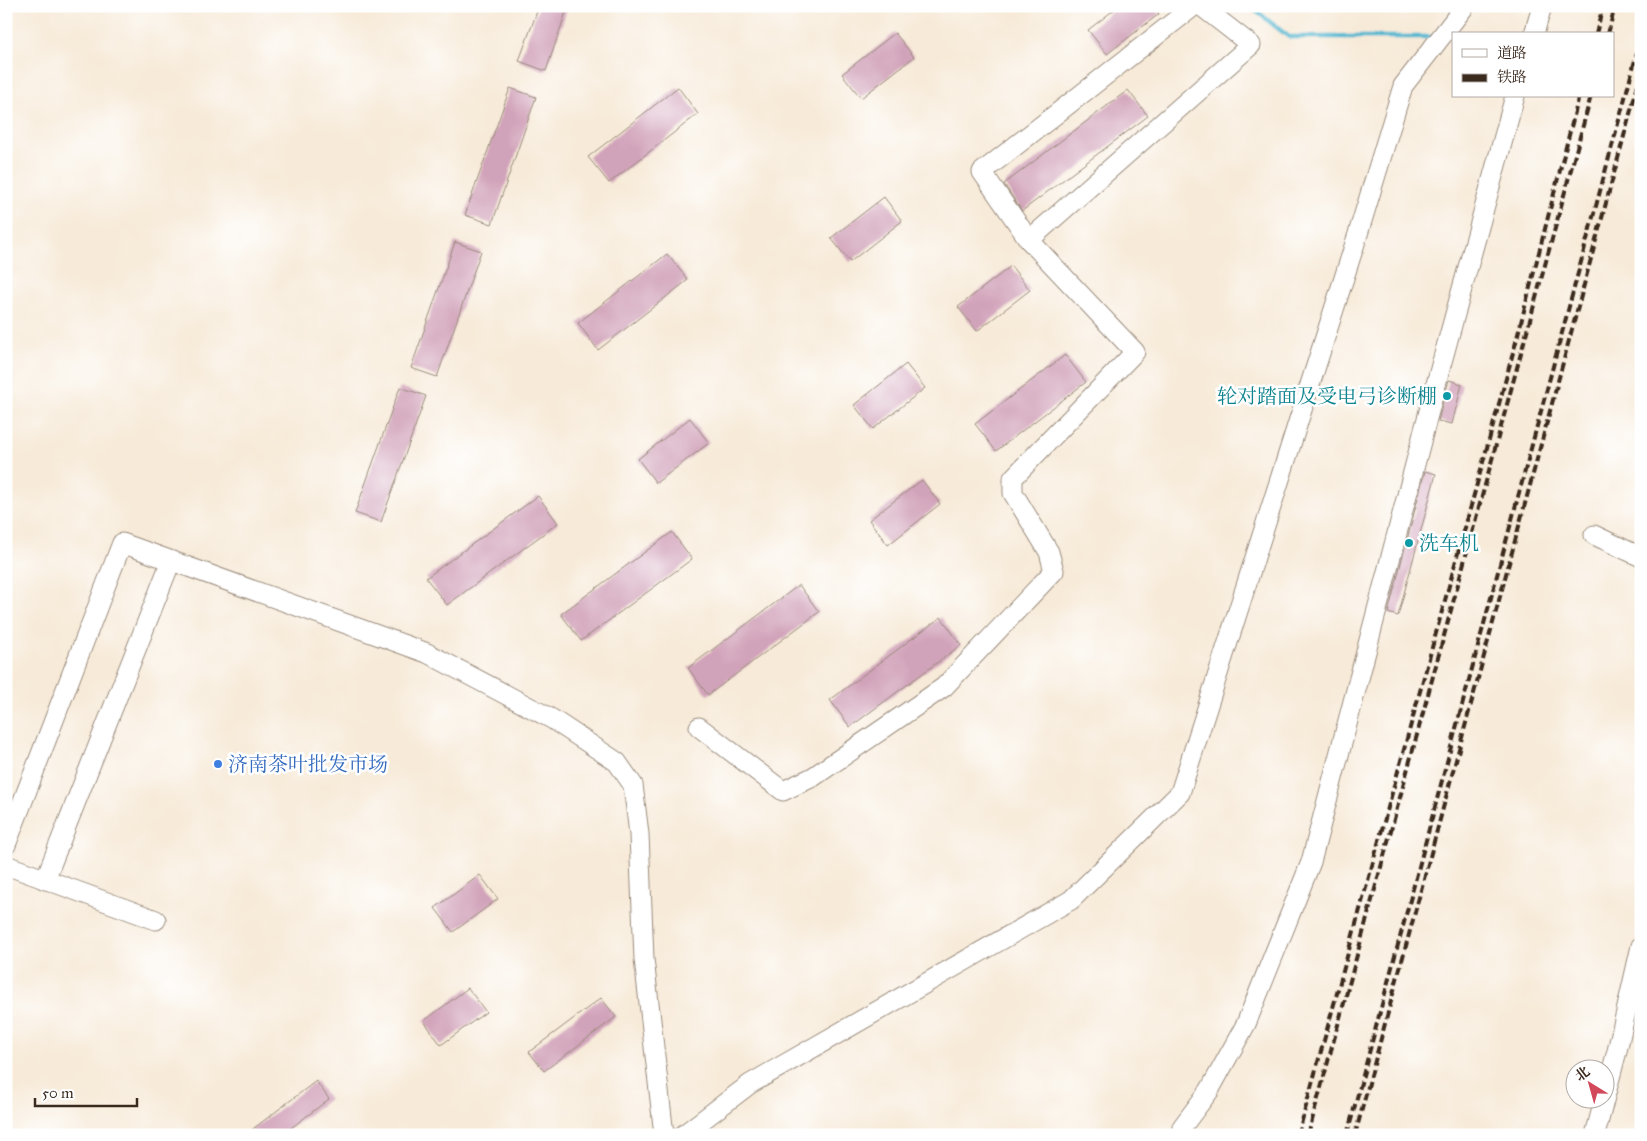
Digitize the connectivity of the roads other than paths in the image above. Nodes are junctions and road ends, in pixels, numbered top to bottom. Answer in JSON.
{"nodes":[{"id":1,"x":1194,"y":6,"type":"edge"},
{"id":2,"x":1201,"y":6,"type":"edge"},
{"id":3,"x":1542,"y":6,"type":"edge"},
{"id":4,"x":1462,"y":9,"type":"edge"},
{"id":5,"x":1535,"y":32,"type":"edge"},
{"id":6,"x":1514,"y":98,"type":"edge"},
{"id":7,"x":1030,"y":240,"type":"junction"},
{"id":8,"x":1594,"y":535,"type":"dead end"},
{"id":9,"x":1641,"y":558,"type":"edge"},
{"id":10,"x":171,"y":561,"type":"junction"},
{"id":11,"x":699,"y":726,"type":"dead end"},
{"id":12,"x":6,"y":845,"type":"edge"},
{"id":13,"x":6,"y":865,"type":"edge"},
{"id":14,"x":45,"y":880,"type":"junction"},
{"id":15,"x":156,"y":920,"type":"dead end"},
{"id":16,"x":1641,"y":946,"type":"edge"},
{"id":17,"x":664,"y":1135,"type":"edge"},
{"id":18,"x":683,"y":1135,"type":"edge"},
{"id":19,"x":1184,"y":1135,"type":"edge"},
{"id":20,"x":1595,"y":1135,"type":"edge"}],
"edges":[{"from":1,"to":7,"type":"street"},
{"from":2,"to":7,"type":"street"},
{"from":3,"to":5,"type":"street"},
{"from":4,"to":18,"type":"street"},
{"from":6,"to":19,"type":"street"},
{"from":7,"to":11,"type":"street"},
{"from":8,"to":9,"type":"street"},
{"from":10,"to":12,"type":"street"},
{"from":10,"to":14,"type":"street"},
{"from":10,"to":17,"type":"street"},
{"from":13,"to":14,"type":"street"},
{"from":14,"to":15,"type":"street"},
{"from":16,"to":20,"type":"street"}]}
